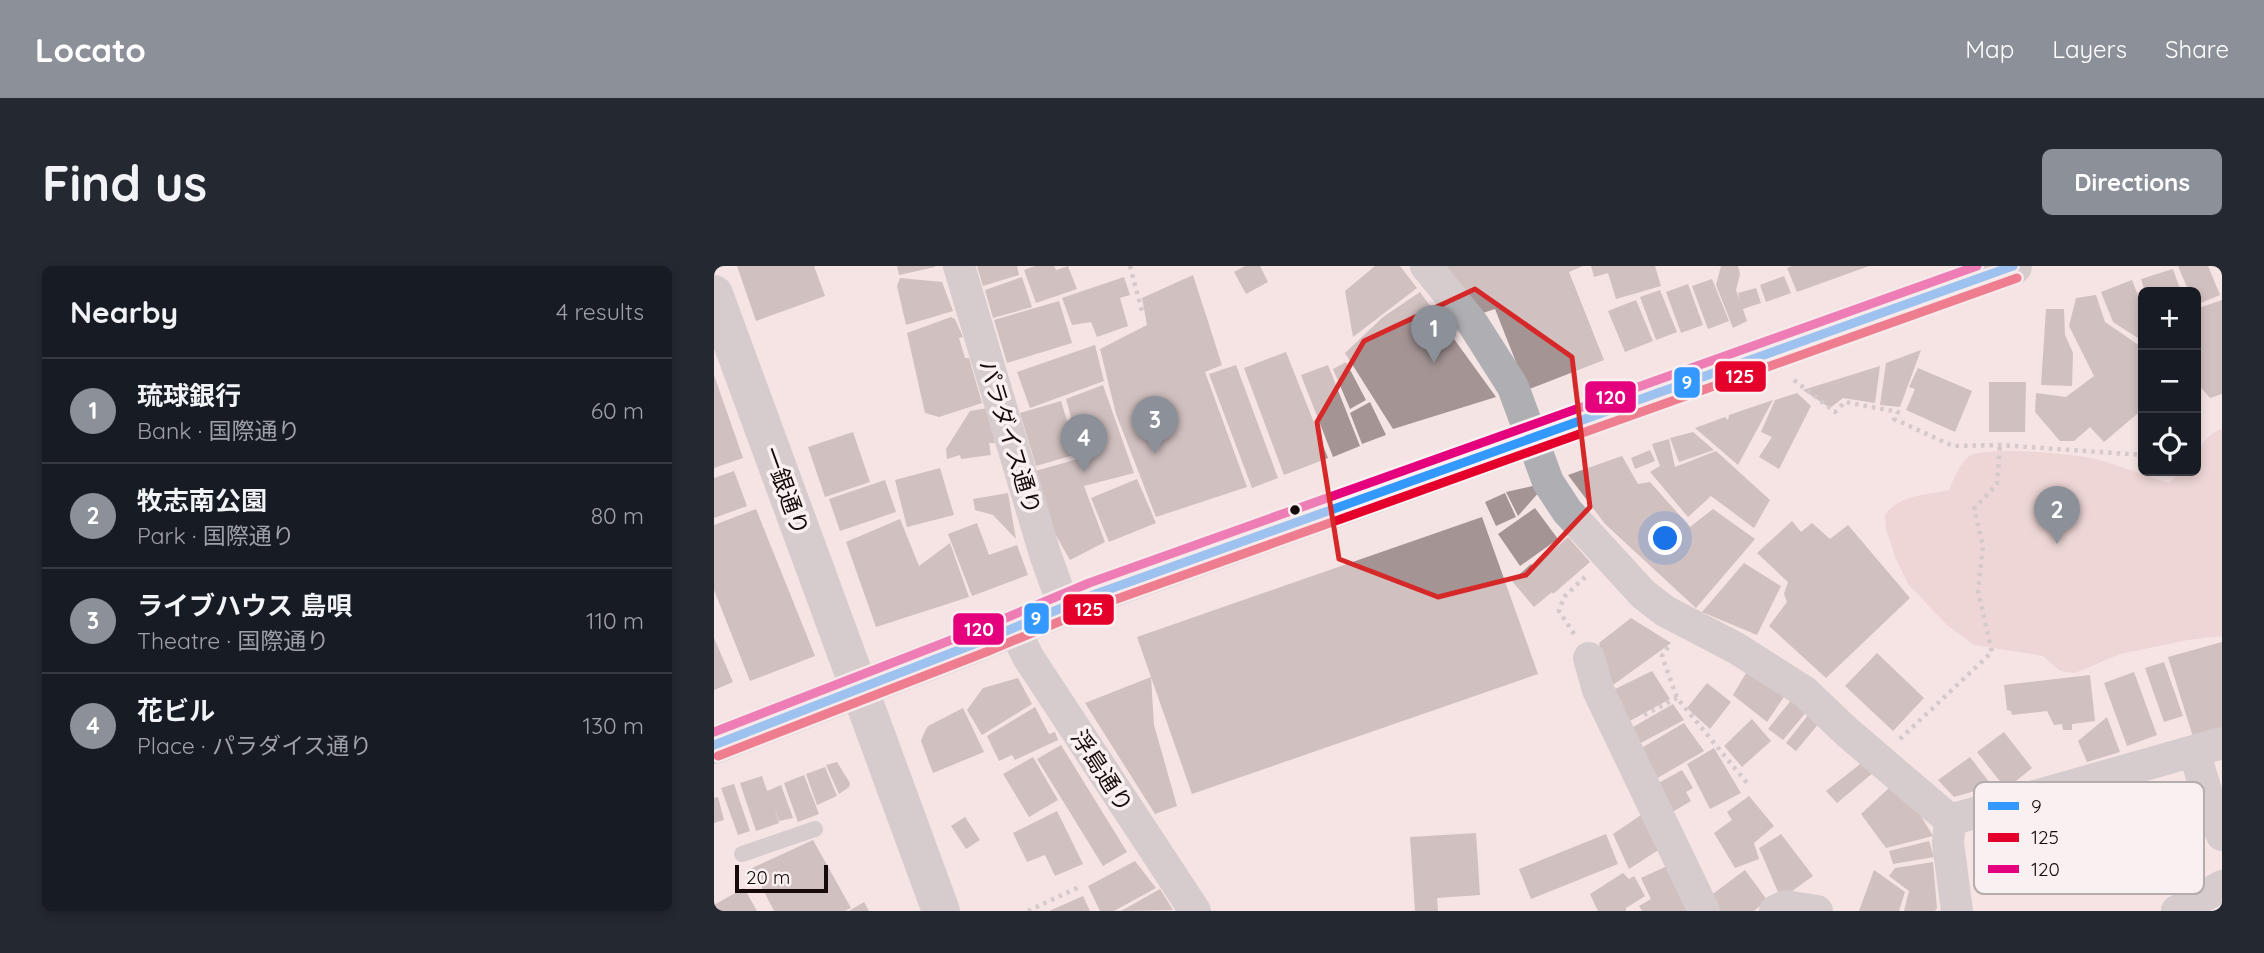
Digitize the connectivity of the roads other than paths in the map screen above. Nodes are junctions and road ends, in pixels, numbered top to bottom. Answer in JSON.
{"nodes":[{"id":1,"x":959,"y":266,"type":"edge"},
{"id":2,"x":1426,"y":266,"type":"edge"},
{"id":3,"x":2013,"y":266,"type":"edge"},
{"id":4,"x":714,"y":294,"type":"edge"},
{"id":5,"x":1532,"y":438,"type":"junction"},
{"id":6,"x":1064,"y":607,"type":"junction"},
{"id":7,"x":1014,"y":628,"type":"junction"},
{"id":8,"x":1589,"y":658,"type":"road end"},
{"id":9,"x":858,"y":689,"type":"junction"},
{"id":10,"x":714,"y":745,"type":"edge"},
{"id":11,"x":2208,"y":747,"type":"edge"},
{"id":12,"x":2084,"y":782,"type":"edge"},
{"id":13,"x":1974,"y":813,"type":"edge"},
{"id":14,"x":1950,"y":820,"type":"junction"},
{"id":15,"x":815,"y":830,"type":"dead end"},
{"id":16,"x":2222,"y":835,"type":"edge"},
{"id":17,"x":742,"y":854,"type":"dead end"},
{"id":18,"x":2222,"y":886,"type":"edge"},
{"id":19,"x":941,"y":911,"type":"edge"},
{"id":20,"x":1195,"y":911,"type":"edge"},
{"id":21,"x":1704,"y":911,"type":"edge"},
{"id":22,"x":1775,"y":911,"type":"edge"},
{"id":23,"x":1817,"y":911,"type":"edge"},
{"id":24,"x":1957,"y":911,"type":"edge"},
{"id":25,"x":2177,"y":911,"type":"edge"}],
"edges":[{"from":1,"to":6,"type":"street","name":"パラダイス通り"},
{"from":2,"to":5,"type":"street"},
{"from":3,"to":5,"type":"main road"},
{"from":4,"to":9,"type":"street","name":"一銀通り"},
{"from":5,"to":6,"type":"main road"},
{"from":5,"to":14,"type":"street"},
{"from":6,"to":7,"type":"main road"},
{"from":7,"to":9,"type":"main road"},
{"from":7,"to":20,"type":"street","name":"浮島通り"},
{"from":8,"to":21,"type":"street"},
{"from":9,"to":10,"type":"main road"},
{"from":9,"to":19,"type":"street","name":"一銀通り"},
{"from":11,"to":12,"type":"street"},
{"from":11,"to":16,"type":"street"},
{"from":13,"to":14,"type":"street"},
{"from":14,"to":24,"type":"street"},
{"from":15,"to":17,"type":"lane"},
{"from":18,"to":25,"type":"street"},
{"from":22,"to":23,"type":"street"}]}
